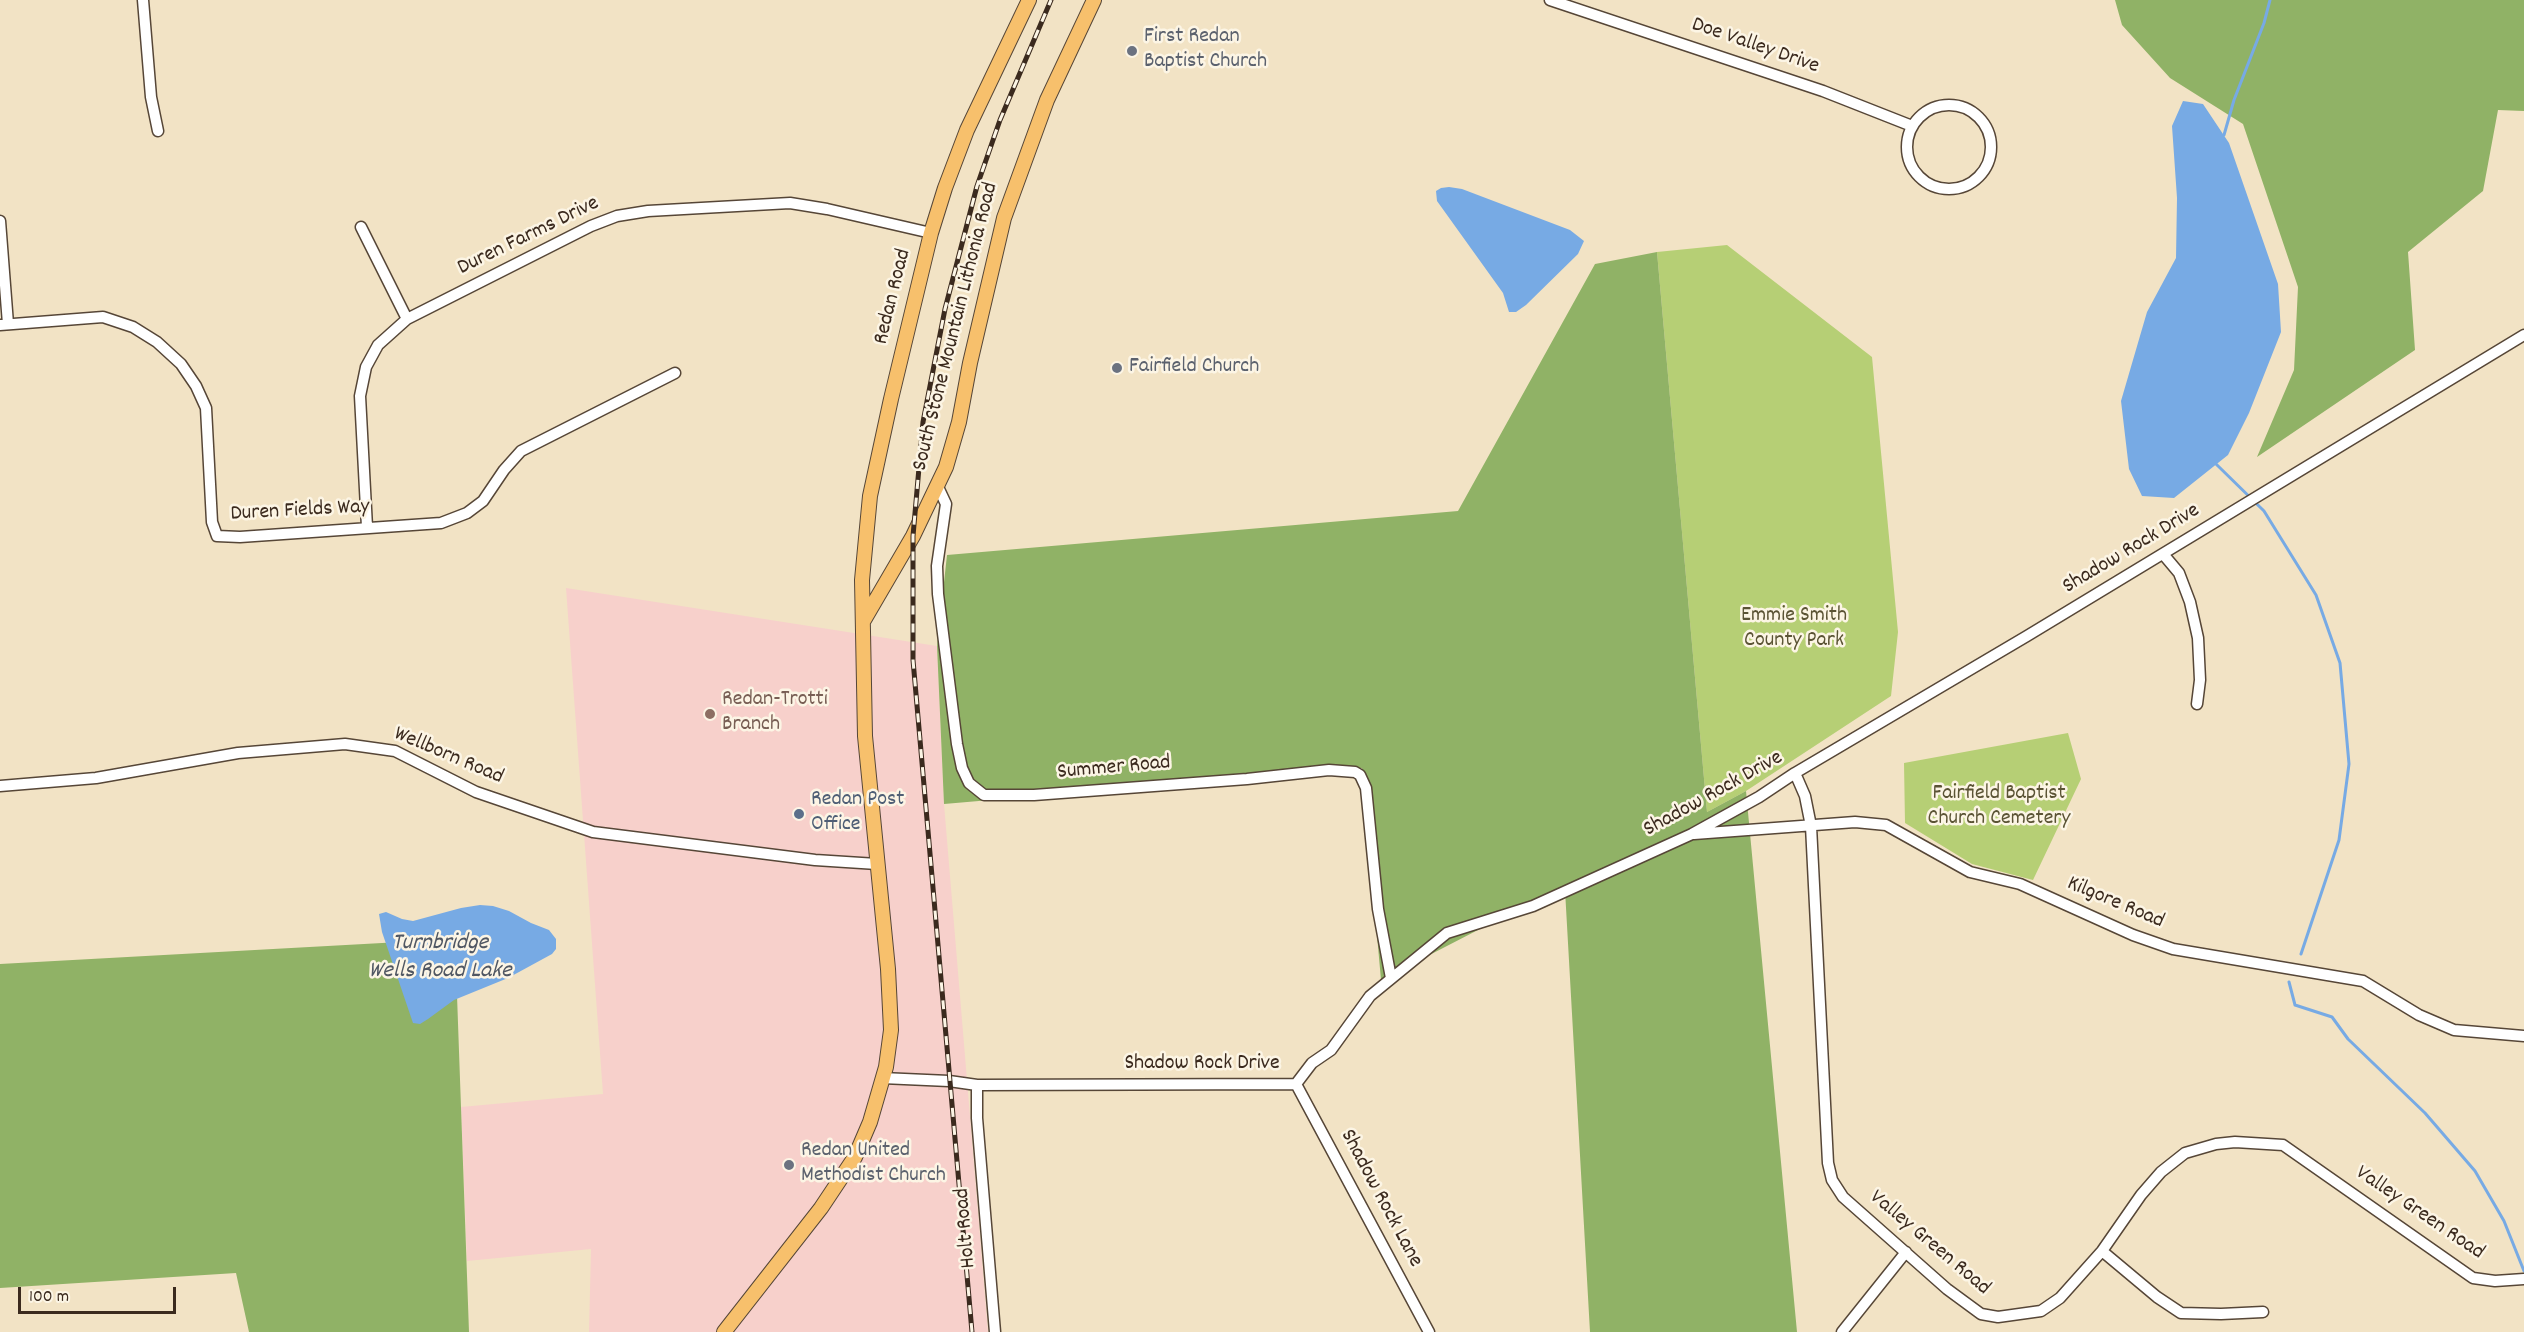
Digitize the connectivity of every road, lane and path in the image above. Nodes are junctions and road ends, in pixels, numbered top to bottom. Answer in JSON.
{"nodes":[{"id":1,"x":143,"y":0,"type":"edge"},
{"id":2,"x":1029,"y":0,"type":"edge"},
{"id":3,"x":1094,"y":0,"type":"edge"},
{"id":4,"x":1550,"y":0,"type":"edge"},
{"id":5,"x":1912,"y":126,"type":"junction"},
{"id":6,"x":158,"y":131,"type":"dead end"},
{"id":7,"x":0,"y":221,"type":"edge"},
{"id":8,"x":361,"y":227,"type":"dead end"},
{"id":9,"x":931,"y":233,"type":"junction"},
{"id":10,"x":407,"y":319,"type":"junction"},
{"id":11,"x":4,"y":324,"type":"edge"},
{"id":12,"x":2524,"y":335,"type":"edge"},
{"id":13,"x":675,"y":373,"type":"dead end"},
{"id":14,"x":938,"y":487,"type":"junction"},
{"id":15,"x":367,"y":527,"type":"junction"},
{"id":16,"x":2163,"y":554,"type":"junction"},
{"id":17,"x":864,"y":620,"type":"junction"},
{"id":18,"x":2197,"y":704,"type":"dead end"},
{"id":19,"x":1795,"y":773,"type":"junction"},
{"id":20,"x":0,"y":786,"type":"edge"},
{"id":21,"x":1811,"y":826,"type":"junction"},
{"id":22,"x":1692,"y":834,"type":"junction"},
{"id":23,"x":877,"y":864,"type":"junction"},
{"id":24,"x":1390,"y":978,"type":"junction"},
{"id":25,"x":2524,"y":1036,"type":"edge"},
{"id":26,"x":882,"y":1078,"type":"junction"},
{"id":27,"x":1296,"y":1084,"type":"junction"},
{"id":28,"x":977,"y":1085,"type":"junction"},
{"id":29,"x":2102,"y":1251,"type":"junction"},
{"id":30,"x":1906,"y":1252,"type":"junction"},
{"id":31,"x":2524,"y":1279,"type":"edge"},
{"id":32,"x":2264,"y":1312,"type":"dead end"},
{"id":33,"x":724,"y":1332,"type":"edge"},
{"id":34,"x":995,"y":1332,"type":"edge"},
{"id":35,"x":1429,"y":1332,"type":"edge"},
{"id":36,"x":1842,"y":1332,"type":"edge"}],
"edges":[{"from":1,"to":6,"type":"street"},
{"from":2,"to":9,"type":"main road","name":"Redan Road"},
{"from":3,"to":14,"type":"main road","name":"South Stone Mountain Lithonia Road"},
{"from":4,"to":5,"type":"street","name":"Doe Valley Drive"},
{"from":5,"to":5,"type":"street"},
{"from":7,"to":11,"type":"street"},
{"from":8,"to":10,"type":"street"},
{"from":9,"to":10,"type":"street","name":"Duren Farms Drive"},
{"from":9,"to":17,"type":"main road","name":"Redan Road"},
{"from":10,"to":15,"type":"street","name":"Duren Farms Drive"},
{"from":11,"to":15,"type":"street","name":"Duren Fields Way"},
{"from":12,"to":16,"type":"street","name":"Shadow Rock Drive"},
{"from":13,"to":15,"type":"street","name":"Duren Fields Way"},
{"from":14,"to":17,"type":"main road","name":"South Stone Mountain Lithonia Road"},
{"from":14,"to":24,"type":"street","name":"Summer Road"},
{"from":16,"to":18,"type":"street"},
{"from":16,"to":19,"type":"street","name":"Shadow Rock Drive"},
{"from":17,"to":23,"type":"main road","name":"South Stone Mountain Lithonia Road"},
{"from":19,"to":21,"type":"street","name":"Valley Green Road"},
{"from":19,"to":22,"type":"street","name":"Shadow Rock Drive"},
{"from":20,"to":23,"type":"street","name":"Wellborn Road"},
{"from":21,"to":22,"type":"street","name":"Kilgore Road"},
{"from":21,"to":25,"type":"street","name":"Kilgore Road"},
{"from":21,"to":30,"type":"street","name":"Valley Green Road"},
{"from":22,"to":24,"type":"street","name":"Shadow Rock Drive"},
{"from":23,"to":26,"type":"main road","name":"South Stone Mountain Lithonia Road"},
{"from":24,"to":27,"type":"street","name":"Shadow Rock Drive"},
{"from":26,"to":28,"type":"street","name":"Shadow Rock Drive"},
{"from":26,"to":33,"type":"main road","name":"South Stone Mountain Lithonia Road"},
{"from":27,"to":28,"type":"street","name":"Shadow Rock Drive"},
{"from":27,"to":35,"type":"street","name":"Shadow Rock Lane"},
{"from":28,"to":34,"type":"street","name":"Holt Road"},
{"from":29,"to":30,"type":"street","name":"Valley Green Road"},
{"from":29,"to":31,"type":"street","name":"Valley Green Road"},
{"from":29,"to":32,"type":"street"},
{"from":30,"to":36,"type":"street"}]}
